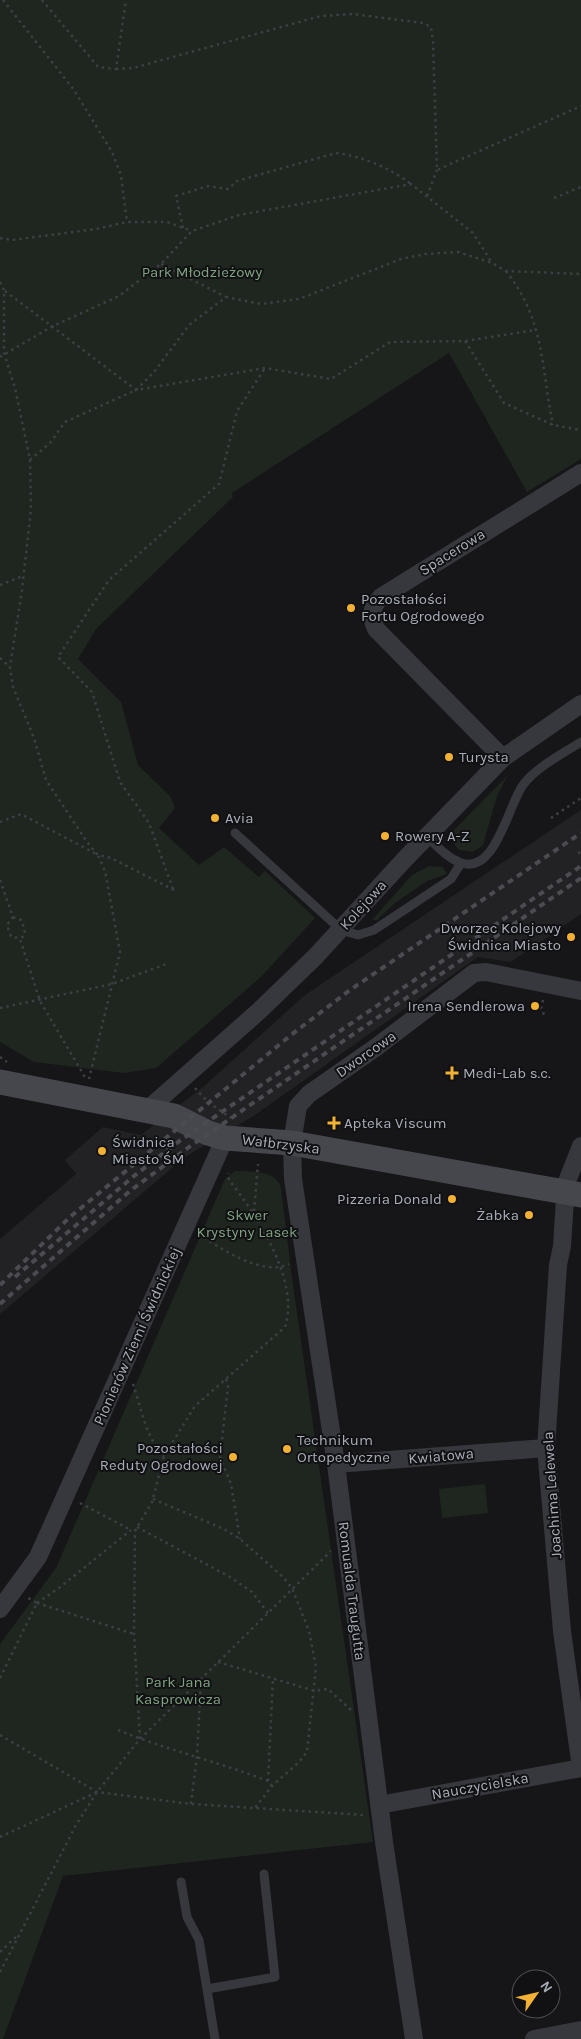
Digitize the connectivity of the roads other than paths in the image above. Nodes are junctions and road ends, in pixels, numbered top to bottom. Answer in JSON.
{"nodes":[{"id":1,"x":581,"y":473,"type":"edge"},
{"id":2,"x":581,"y":704,"type":"edge"},
{"id":3,"x":581,"y":742,"type":"edge"},
{"id":4,"x":503,"y":758,"type":"junction"},
{"id":5,"x":235,"y":833,"type":"dead end"},
{"id":6,"x":426,"y":836,"type":"junction"},
{"id":7,"x":461,"y":863,"type":"junction"},
{"id":8,"x":341,"y":930,"type":"junction"},
{"id":9,"x":581,"y":991,"type":"edge"},
{"id":10,"x":0,"y":1082,"type":"edge"},
{"id":11,"x":147,"y":1110,"type":"junction"},
{"id":12,"x":232,"y":1129,"type":"junction"},
{"id":13,"x":292,"y":1143,"type":"junction"},
{"id":14,"x":580,"y":1152,"type":"edge"},
{"id":15,"x":573,"y":1194,"type":"edge"},
{"id":16,"x":546,"y":1448,"type":"junction"},
{"id":17,"x":336,"y":1464,"type":"junction"},
{"id":18,"x":0,"y":1609,"type":"edge"},
{"id":19,"x":581,"y":1768,"type":"edge"},
{"id":20,"x":380,"y":1805,"type":"junction"},
{"id":21,"x":264,"y":1874,"type":"dead end"},
{"id":22,"x":181,"y":1882,"type":"dead end"},
{"id":23,"x":207,"y":1989,"type":"junction"},
{"id":24,"x":581,"y":2030,"type":"edge"},
{"id":25,"x":215,"y":2039,"type":"edge"},
{"id":26,"x":414,"y":2039,"type":"edge"},
{"id":27,"x":534,"y":2039,"type":"edge"}],
"edges":[{"from":1,"to":4,"type":"street","name":"Spacerowa"},
{"from":2,"to":4,"type":"street","name":"Kolejowa"},
{"from":3,"to":7,"type":"lane"},
{"from":4,"to":6,"type":"street","name":"Kolejowa"},
{"from":5,"to":8,"type":"lane"},
{"from":6,"to":7,"type":"lane"},
{"from":6,"to":8,"type":"street","name":"Kolejowa"},
{"from":7,"to":8,"type":"lane"},
{"from":8,"to":11,"type":"street","name":"Kolejowa"},
{"from":9,"to":13,"type":"street","name":"Dworcowa"},
{"from":10,"to":11,"type":"main road","name":"Wałbrzyska"},
{"from":11,"to":12,"type":"main road","name":"Wałbrzyska"},
{"from":12,"to":13,"type":"main road","name":"Wałbrzyska"},
{"from":12,"to":18,"type":"street","name":"Pionierów Ziemi Świdnickiej"},
{"from":13,"to":15,"type":"main road","name":"Wałbrzyska"},
{"from":13,"to":17,"type":"street","name":"Romualda Traugutta"},
{"from":14,"to":15,"type":"street","name":"Joachima Lelewela"},
{"from":15,"to":16,"type":"street","name":"Joachima Lelewela"},
{"from":16,"to":17,"type":"street","name":"Kwiatowa"},
{"from":16,"to":19,"type":"street","name":"Joachima Lelewela"},
{"from":17,"to":20,"type":"street","name":"Romualda Traugutta"},
{"from":19,"to":20,"type":"street","name":"Nauczycielska"},
{"from":20,"to":26,"type":"street","name":"Romualda Traugutta"},
{"from":21,"to":23,"type":"lane"},
{"from":22,"to":23,"type":"lane"},
{"from":23,"to":25,"type":"lane"},
{"from":24,"to":27,"type":"street"}]}
